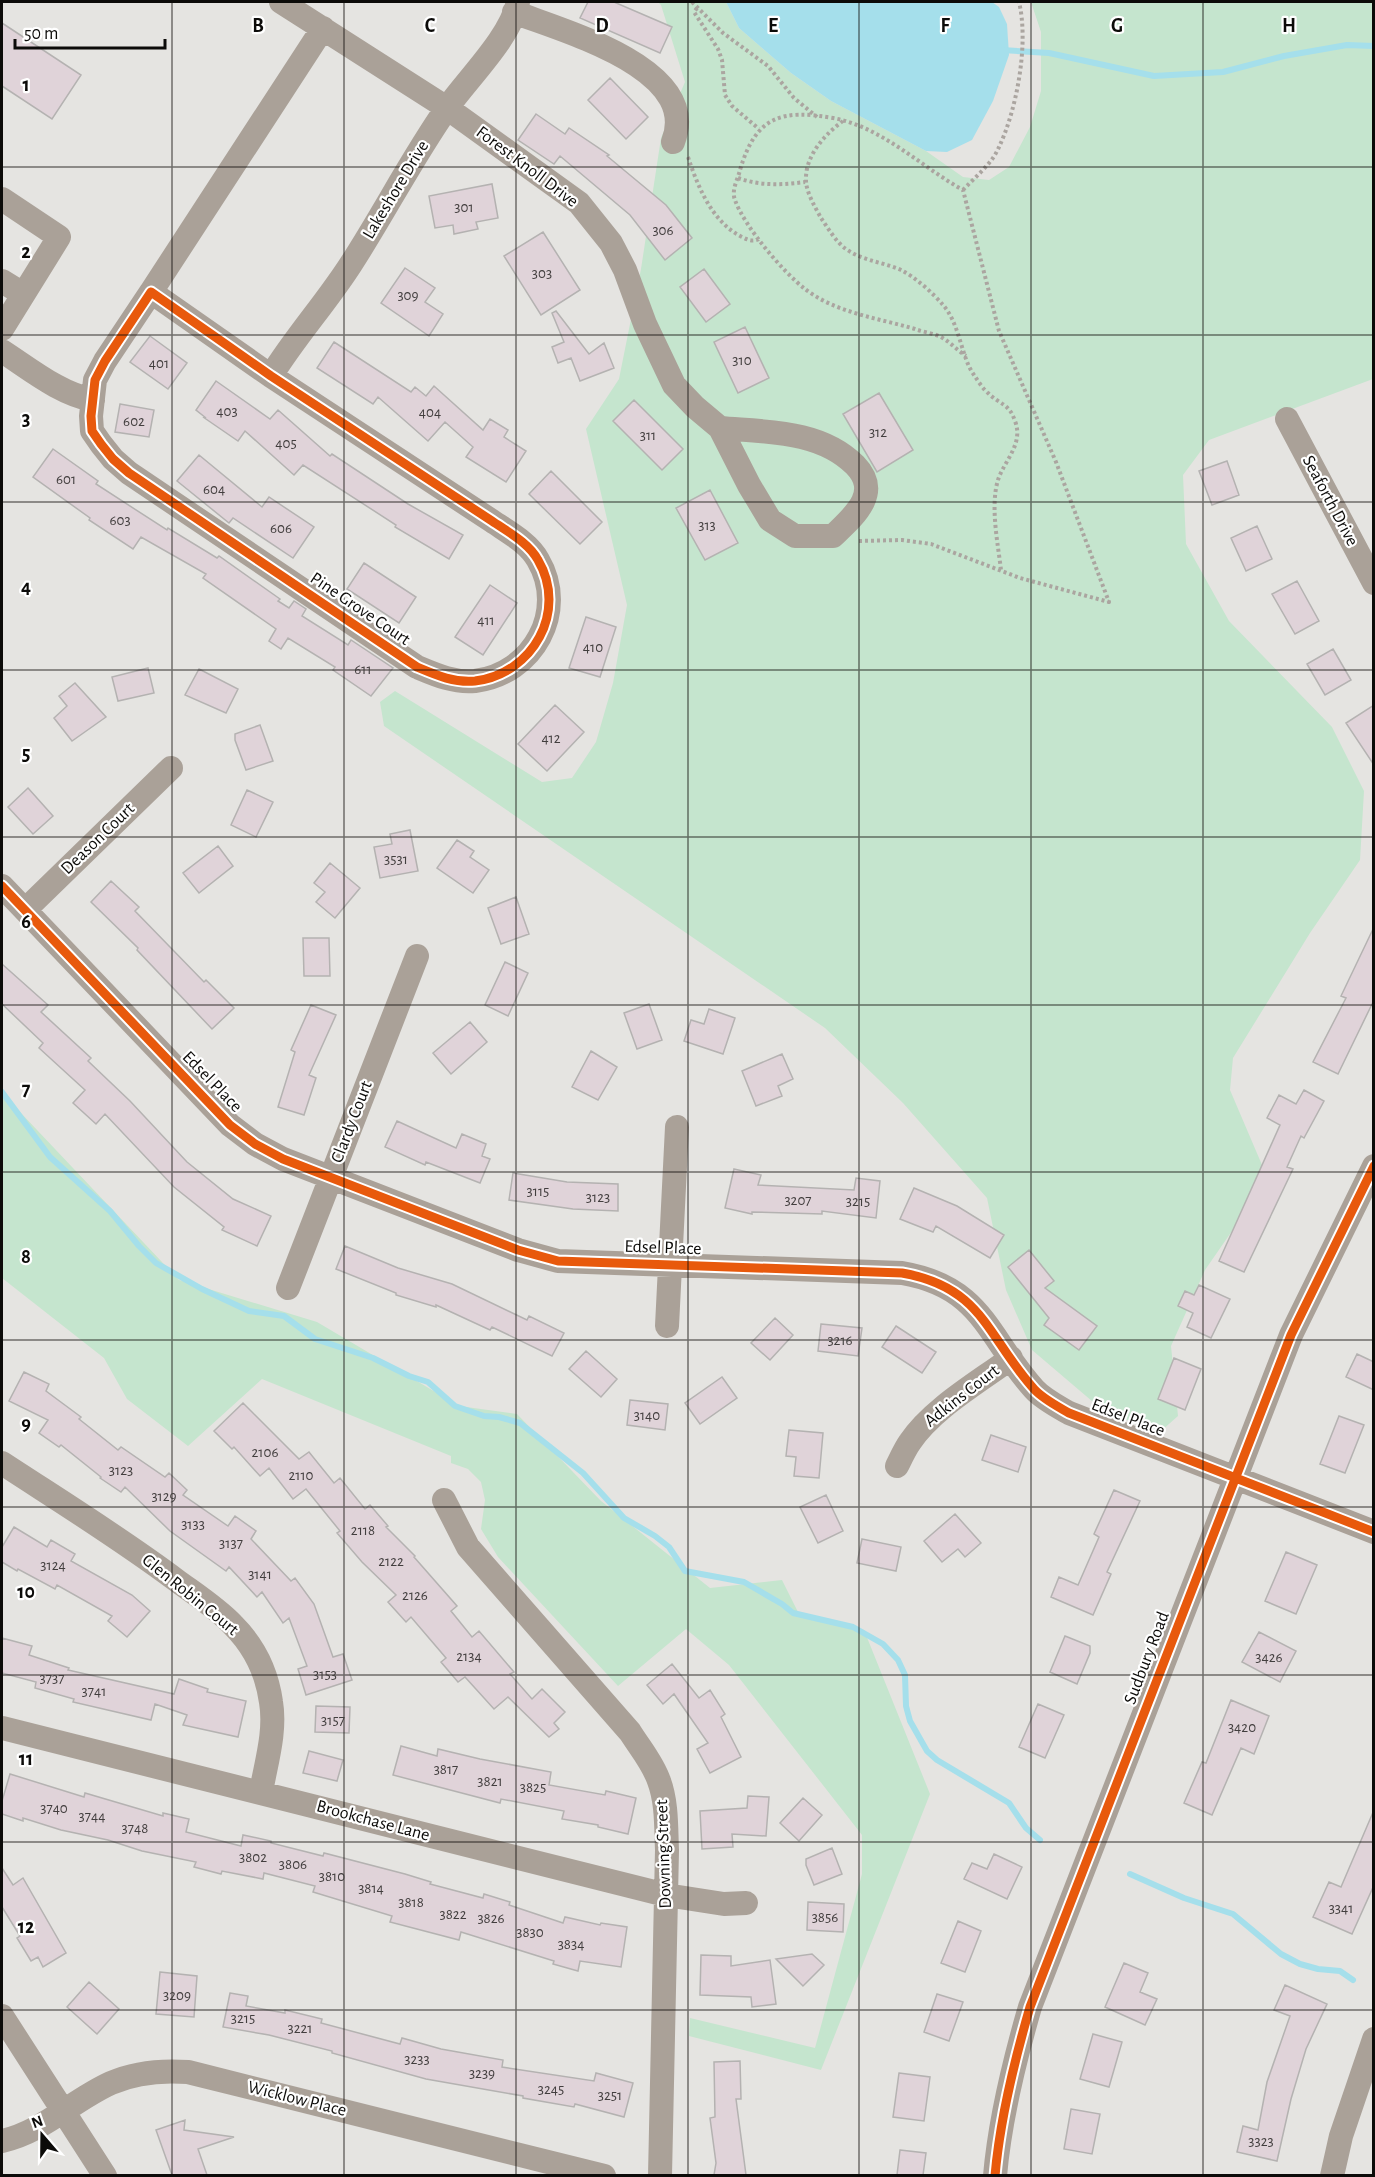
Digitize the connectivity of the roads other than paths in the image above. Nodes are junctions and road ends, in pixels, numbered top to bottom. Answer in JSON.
{"nodes":[{"id":1,"x":281,"y":2,"type":"edge"},
{"id":2,"x":516,"y":7,"type":"edge"},
{"id":3,"x":323,"y":28,"type":"junction"},
{"id":4,"x":447,"y":108,"type":"junction"},
{"id":5,"x":673,"y":142,"type":"road end"},
{"id":6,"x":2,"y":199,"type":"edge"},
{"id":7,"x":2,"y":281,"type":"edge"},
{"id":8,"x":151,"y":292,"type":"junction"},
{"id":9,"x":23,"y":294,"type":"junction"},
{"id":10,"x":2,"y":329,"type":"edge"},
{"id":11,"x":2,"y":351,"type":"edge"},
{"id":12,"x":271,"y":376,"type":"junction"},
{"id":13,"x":93,"y":400,"type":"junction"},
{"id":14,"x":1287,"y":419,"type":"dead end"},
{"id":15,"x":720,"y":428,"type":"junction"},
{"id":16,"x":1372,"y":577,"type":"edge"},
{"id":17,"x":171,"y":768,"type":"dead end"},
{"id":18,"x":2,"y":886,"type":"edge"},
{"id":19,"x":25,"y":910,"type":"junction"},
{"id":20,"x":417,"y":956,"type":"dead end"},
{"id":21,"x":677,"y":1127,"type":"dead end"},
{"id":22,"x":1373,"y":1168,"type":"edge"},
{"id":23,"x":331,"y":1178,"type":"junction"},
{"id":24,"x":670,"y":1265,"type":"junction"},
{"id":25,"x":288,"y":1288,"type":"dead end"},
{"id":26,"x":667,"y":1326,"type":"dead end"},
{"id":27,"x":1011,"y":1358,"type":"junction"},
{"id":28,"x":2,"y":1463,"type":"edge"},
{"id":29,"x":897,"y":1467,"type":"dead end"},
{"id":30,"x":1234,"y":1478,"type":"junction"},
{"id":31,"x":444,"y":1500,"type":"dead end"},
{"id":32,"x":1374,"y":1532,"type":"edge"},
{"id":33,"x":2,"y":1728,"type":"edge"},
{"id":34,"x":261,"y":1792,"type":"junction"},
{"id":35,"x":666,"y":1895,"type":"junction"},
{"id":36,"x":746,"y":1904,"type":"dead end"},
{"id":37,"x":2,"y":2016,"type":"edge"},
{"id":38,"x":1374,"y":2039,"type":"edge"},
{"id":39,"x":64,"y":2112,"type":"junction"},
{"id":40,"x":2,"y":2141,"type":"edge"},
{"id":41,"x":105,"y":2175,"type":"edge"},
{"id":42,"x":604,"y":2175,"type":"edge"},
{"id":43,"x":660,"y":2175,"type":"edge"},
{"id":44,"x":995,"y":2175,"type":"edge"},
{"id":45,"x":1332,"y":2175,"type":"edge"}],
"edges":[{"from":1,"to":3,"type":"street","name":"Forest Knoll Drive"},
{"from":2,"to":4,"type":"street","name":"Lakeshore Drive"},
{"from":2,"to":5,"type":"street"},
{"from":3,"to":4,"type":"street","name":"Forest Knoll Drive"},
{"from":3,"to":8,"type":"street"},
{"from":4,"to":12,"type":"street","name":"Lakeshore Drive"},
{"from":4,"to":15,"type":"street","name":"Forest Knoll Drive"},
{"from":6,"to":9,"type":"street"},
{"from":7,"to":9,"type":"street"},
{"from":8,"to":12,"type":"street","name":"Pine Grove Court"},
{"from":8,"to":13,"type":"street","name":"Pine Grove Court"},
{"from":9,"to":10,"type":"street"},
{"from":11,"to":13,"type":"street"},
{"from":12,"to":13,"type":"street","name":"Pine Grove Court"},
{"from":14,"to":16,"type":"street","name":"Seaforth Drive"},
{"from":15,"to":15,"type":"street","name":"Forest Knoll Drive"},
{"from":17,"to":19,"type":"street","name":"Deason Court"},
{"from":18,"to":19,"type":"street","name":"Edsel Place"},
{"from":19,"to":23,"type":"street","name":"Edsel Place"},
{"from":20,"to":23,"type":"street","name":"Clardy Court"},
{"from":21,"to":24,"type":"street"},
{"from":22,"to":30,"type":"street","name":"Sudbury Road"},
{"from":23,"to":24,"type":"street","name":"Edsel Place"},
{"from":23,"to":25,"type":"street","name":"Clardy Court"},
{"from":24,"to":26,"type":"street"},
{"from":24,"to":27,"type":"street","name":"Edsel Place"},
{"from":27,"to":29,"type":"street","name":"Adkins Court"},
{"from":27,"to":30,"type":"street","name":"Edsel Place"},
{"from":28,"to":34,"type":"street","name":"Glen Robin Court"},
{"from":30,"to":32,"type":"street","name":"Edsel Place"},
{"from":30,"to":44,"type":"street","name":"Sudbury Road"},
{"from":31,"to":35,"type":"street","name":"Downing Street"},
{"from":33,"to":34,"type":"street","name":"Brookchase Lane"},
{"from":34,"to":35,"type":"street","name":"Brookchase Lane"},
{"from":35,"to":36,"type":"street","name":"Brookchase Lane"},
{"from":35,"to":43,"type":"street","name":"Downing Street"},
{"from":37,"to":39,"type":"street"},
{"from":38,"to":45,"type":"street"},
{"from":39,"to":40,"type":"street","name":"Wicklow Place"},
{"from":39,"to":41,"type":"street"},
{"from":39,"to":42,"type":"street","name":"Wicklow Place"}]}
